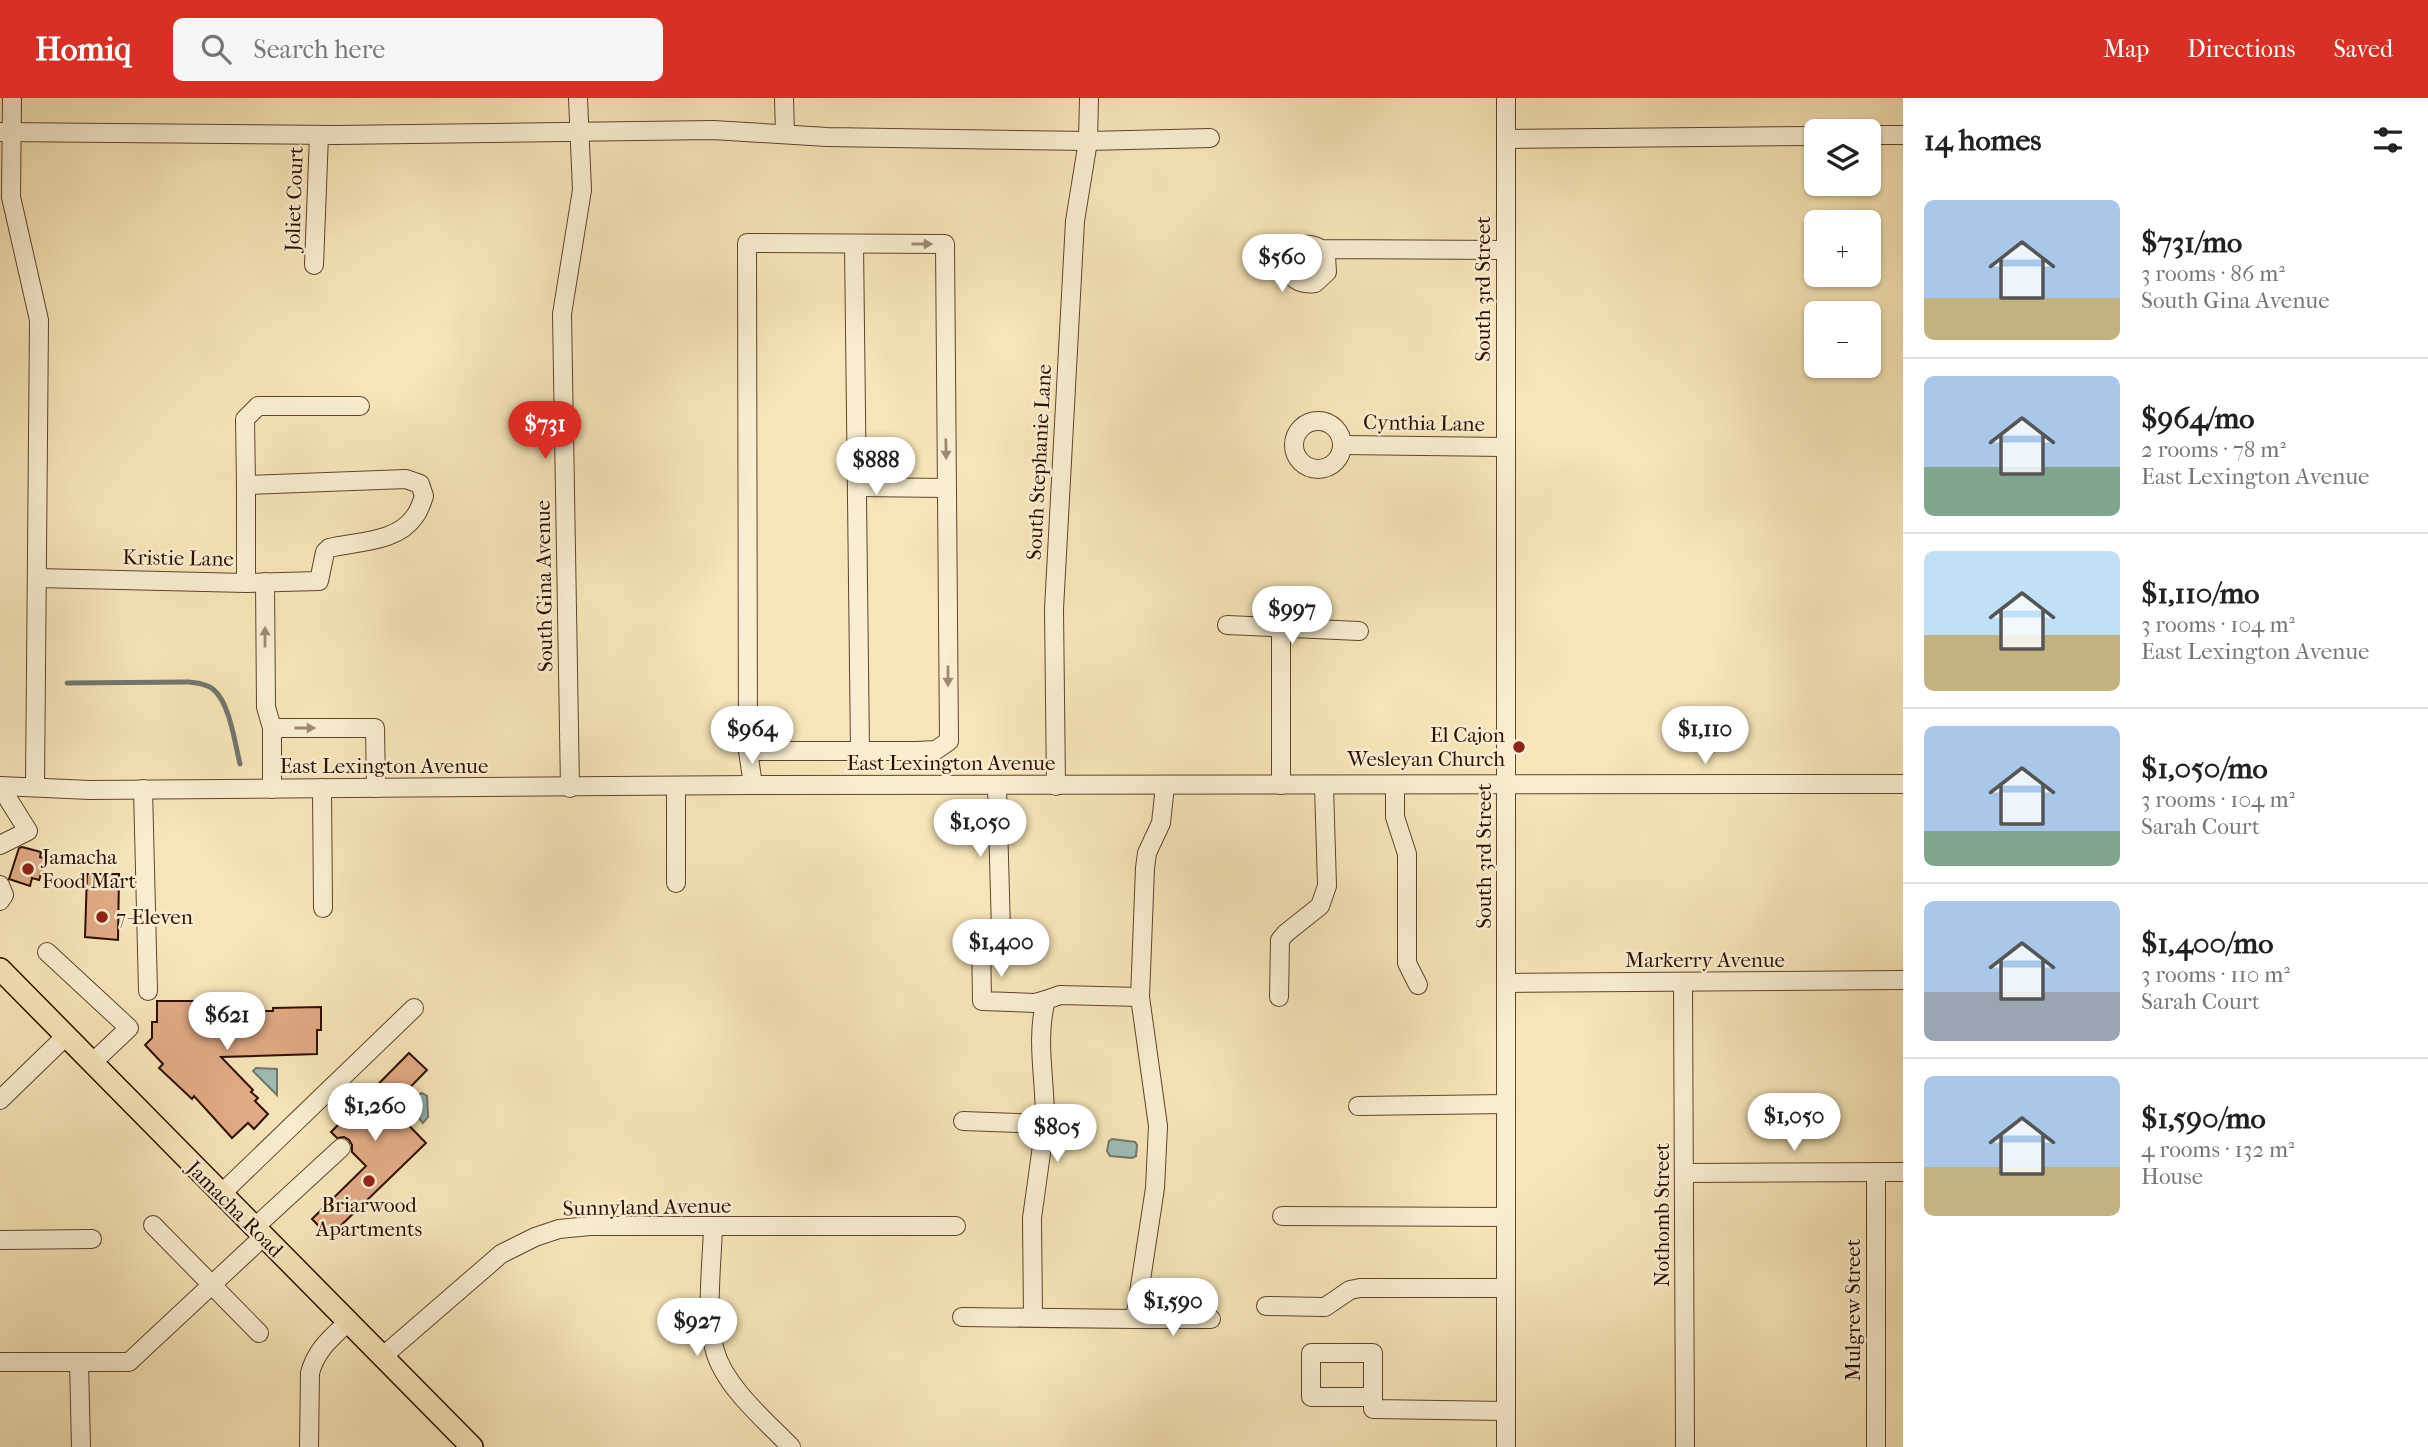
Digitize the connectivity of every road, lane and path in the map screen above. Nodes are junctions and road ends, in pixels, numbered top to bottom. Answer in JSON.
{"nodes":[{"id":1,"x":12,"y":98,"type":"edge"},
{"id":2,"x":578,"y":98,"type":"edge"},
{"id":3,"x":784,"y":98,"type":"edge"},
{"id":4,"x":1089,"y":98,"type":"edge"},
{"id":5,"x":1506,"y":98,"type":"edge"},
{"id":6,"x":6,"y":132,"type":"edge"},
{"id":7,"x":578,"y":134,"type":"junction"},
{"id":8,"x":785,"y":134,"type":"junction"},
{"id":9,"x":319,"y":135,"type":"junction"},
{"id":10,"x":1804,"y":135,"type":"edge"},
{"id":11,"x":1881,"y":135,"type":"edge"},
{"id":12,"x":1903,"y":135,"type":"edge"},
{"id":13,"x":1210,"y":138,"type":"dead end"},
{"id":14,"x":1506,"y":139,"type":"junction"},
{"id":15,"x":1087,"y":141,"type":"junction"},
{"id":16,"x":854,"y":244,"type":"junction"},
{"id":17,"x":1321,"y":249,"type":"dead end"},
{"id":18,"x":1506,"y":250,"type":"junction"},
{"id":19,"x":314,"y":265,"type":"dead end"},
{"id":20,"x":360,"y":406,"type":"dead end"},
{"id":21,"x":1505,"y":444,"type":"junction"},
{"id":22,"x":1342,"y":445,"type":"dead end"},
{"id":23,"x":246,"y":485,"type":"junction"},
{"id":24,"x":857,"y":487,"type":"junction"},
{"id":25,"x":947,"y":488,"type":"junction"},
{"id":26,"x":37,"y":578,"type":"junction"},
{"id":27,"x":265,"y":582,"type":"junction"},
{"id":28,"x":246,"y":583,"type":"junction"},
{"id":29,"x":1227,"y":625,"type":"dead end"},
{"id":30,"x":1281,"y":626,"type":"junction"},
{"id":31,"x":1359,"y":631,"type":"dead end"},
{"id":32,"x":272,"y":729,"type":"junction"},
{"id":33,"x":748,"y":751,"type":"junction"},
{"id":34,"x":860,"y":751,"type":"junction"},
{"id":35,"x":1903,"y":784,"type":"edge"},
{"id":36,"x":753,"y":785,"type":"junction"},
{"id":37,"x":1281,"y":785,"type":"junction"},
{"id":38,"x":0,"y":786,"type":"edge"},
{"id":39,"x":676,"y":786,"type":"junction"},
{"id":40,"x":997,"y":786,"type":"junction"},
{"id":41,"x":1056,"y":786,"type":"junction"},
{"id":42,"x":1165,"y":786,"type":"junction"},
{"id":43,"x":1324,"y":786,"type":"junction"},
{"id":44,"x":1395,"y":786,"type":"junction"},
{"id":45,"x":1506,"y":786,"type":"junction"},
{"id":46,"x":35,"y":787,"type":"junction"},
{"id":47,"x":322,"y":788,"type":"junction"},
{"id":48,"x":376,"y":788,"type":"junction"},
{"id":49,"x":570,"y":788,"type":"junction"},
{"id":50,"x":143,"y":789,"type":"junction"},
{"id":51,"x":272,"y":789,"type":"junction"},
{"id":52,"x":0,"y":845,"type":"edge"},
{"id":53,"x":676,"y":883,"type":"dead end"},
{"id":54,"x":0,"y":885,"type":"edge"},
{"id":55,"x":0,"y":901,"type":"edge"},
{"id":56,"x":323,"y":908,"type":"dead end"},
{"id":57,"x":1001,"y":931,"type":"dead end"},
{"id":58,"x":981,"y":935,"type":"dead end"},
{"id":59,"x":47,"y":952,"type":"dead end"},
{"id":60,"x":0,"y":969,"type":"edge"},
{"id":61,"x":1903,"y":980,"type":"edge"},
{"id":62,"x":1683,"y":982,"type":"junction"},
{"id":63,"x":1506,"y":983,"type":"junction"},
{"id":64,"x":1418,"y":985,"type":"dead end"},
{"id":65,"x":148,"y":991,"type":"dead end"},
{"id":66,"x":1140,"y":997,"type":"junction"},
{"id":67,"x":1279,"y":997,"type":"dead end"},
{"id":68,"x":1046,"y":1000,"type":"junction"},
{"id":69,"x":414,"y":1008,"type":"dead end"},
{"id":70,"x":66,"y":1036,"type":"junction"},
{"id":71,"x":92,"y":1063,"type":"junction"},
{"id":72,"x":0,"y":1100,"type":"edge"},
{"id":73,"x":1506,"y":1104,"type":"junction"},
{"id":74,"x":1358,"y":1107,"type":"dead end"},
{"id":75,"x":962,"y":1122,"type":"dead end"},
{"id":76,"x":1045,"y":1124,"type":"junction"},
{"id":77,"x":341,"y":1148,"type":"dead end"},
{"id":78,"x":1685,"y":1172,"type":"junction"},
{"id":79,"x":1876,"y":1172,"type":"junction"},
{"id":80,"x":1903,"y":1172,"type":"edge"},
{"id":81,"x":222,"y":1194,"type":"junction"},
{"id":82,"x":1282,"y":1216,"type":"dead end"},
{"id":83,"x":1506,"y":1217,"type":"junction"},
{"id":84,"x":153,"y":1225,"type":"dead end"},
{"id":85,"x":956,"y":1226,"type":"dead end"},
{"id":86,"x":713,"y":1228,"type":"junction"},
{"id":87,"x":259,"y":1232,"type":"junction"},
{"id":88,"x":92,"y":1239,"type":"dead end"},
{"id":89,"x":0,"y":1240,"type":"edge"},
{"id":90,"x":212,"y":1284,"type":"junction"},
{"id":91,"x":1506,"y":1289,"type":"junction"},
{"id":92,"x":1266,"y":1306,"type":"dead end"},
{"id":93,"x":1033,"y":1316,"type":"junction"},
{"id":94,"x":962,"y":1317,"type":"dead end"},
{"id":95,"x":1136,"y":1319,"type":"junction"},
{"id":96,"x":1211,"y":1319,"type":"dead end"},
{"id":97,"x":348,"y":1322,"type":"junction"},
{"id":98,"x":259,"y":1333,"type":"dead end"},
{"id":99,"x":383,"y":1357,"type":"junction"},
{"id":100,"x":0,"y":1362,"type":"edge"},
{"id":101,"x":79,"y":1362,"type":"junction"},
{"id":102,"x":1373,"y":1397,"type":"dead end"},
{"id":103,"x":1506,"y":1411,"type":"junction"},
{"id":104,"x":81,"y":1447,"type":"edge"},
{"id":105,"x":309,"y":1447,"type":"edge"},
{"id":106,"x":472,"y":1447,"type":"edge"},
{"id":107,"x":791,"y":1447,"type":"edge"},
{"id":108,"x":1506,"y":1447,"type":"edge"},
{"id":109,"x":1685,"y":1447,"type":"edge"},
{"id":110,"x":1876,"y":1447,"type":"edge"}],
"edges":[{"from":1,"to":6,"type":"street"},
{"from":2,"to":7,"type":"street","name":"South Gina Avenue"},
{"from":3,"to":8,"type":"street"},
{"from":4,"to":15,"type":"street","name":"South Stephanie Lane"},
{"from":5,"to":14,"type":"street","name":"South 3rd Street"},
{"from":6,"to":9,"type":"street"},
{"from":6,"to":26,"type":"street"},
{"from":7,"to":8,"type":"street"},
{"from":7,"to":9,"type":"street"},
{"from":7,"to":49,"type":"street","name":"South Gina Avenue"},
{"from":8,"to":15,"type":"street"},
{"from":9,"to":19,"type":"street","name":"Joliet Court"},
{"from":10,"to":14,"type":"street"},
{"from":11,"to":12,"type":"street"},
{"from":13,"to":15,"type":"street"},
{"from":14,"to":18,"type":"street","name":"South 3rd Street"},
{"from":15,"to":41,"type":"street","name":"South Stephanie Lane"},
{"from":16,"to":24,"type":"street"},
{"from":16,"to":25,"type":"street","one_way":true},
{"from":16,"to":33,"type":"street"},
{"from":17,"to":18,"type":"street"},
{"from":18,"to":21,"type":"street","name":"South 3rd Street"},
{"from":20,"to":23,"type":"street"},
{"from":21,"to":22,"type":"street","name":"Cynthia Lane"},
{"from":21,"to":45,"type":"street","name":"South 3rd Street"},
{"from":23,"to":27,"type":"street","name":"Kristie Lane"},
{"from":23,"to":28,"type":"street"},
{"from":24,"to":25,"type":"street"},
{"from":24,"to":34,"type":"street"},
{"from":25,"to":34,"type":"street","one_way":true},
{"from":26,"to":28,"type":"street","name":"Kristie Lane"},
{"from":26,"to":46,"type":"street"},
{"from":27,"to":28,"type":"street","name":"Kristie Lane"},
{"from":32,"to":27,"type":"street","one_way":true},
{"from":29,"to":30,"type":"street"},
{"from":30,"to":31,"type":"street"},
{"from":30,"to":37,"type":"street"},
{"from":32,"to":48,"type":"street","one_way":true},
{"from":32,"to":51,"type":"street"},
{"from":33,"to":34,"type":"street"},
{"from":33,"to":36,"type":"street"},
{"from":35,"to":45,"type":"street","name":"East Lexington Avenue"},
{"from":36,"to":39,"type":"street","name":"East Lexington Avenue"},
{"from":36,"to":40,"type":"street","name":"East Lexington Avenue"},
{"from":37,"to":42,"type":"street","name":"East Lexington Avenue"},
{"from":37,"to":43,"type":"street","name":"East Lexington Avenue"},
{"from":38,"to":46,"type":"street","name":"East Lexington Avenue"},
{"from":38,"to":52,"type":"street"},
{"from":39,"to":49,"type":"street","name":"East Lexington Avenue"},
{"from":39,"to":53,"type":"street"},
{"from":40,"to":41,"type":"street","name":"East Lexington Avenue"},
{"from":40,"to":57,"type":"street"},
{"from":41,"to":42,"type":"street","name":"East Lexington Avenue"},
{"from":42,"to":66,"type":"street"},
{"from":43,"to":44,"type":"street","name":"East Lexington Avenue"},
{"from":43,"to":67,"type":"street"},
{"from":44,"to":45,"type":"street","name":"East Lexington Avenue"},
{"from":44,"to":64,"type":"street"},
{"from":45,"to":63,"type":"street","name":"South 3rd Street"},
{"from":46,"to":50,"type":"street","name":"East Lexington Avenue"},
{"from":47,"to":48,"type":"street","name":"East Lexington Avenue"},
{"from":47,"to":51,"type":"street","name":"East Lexington Avenue"},
{"from":47,"to":56,"type":"street"},
{"from":48,"to":49,"type":"street","name":"East Lexington Avenue"},
{"from":50,"to":51,"type":"street","name":"East Lexington Avenue"},
{"from":50,"to":65,"type":"street"},
{"from":54,"to":55,"type":"street"},
{"from":58,"to":68,"type":"street"},
{"from":59,"to":71,"type":"street"},
{"from":60,"to":70,"type":"main road","name":"Jamacha Road"},
{"from":61,"to":62,"type":"street","name":"Markerry Avenue"},
{"from":62,"to":63,"type":"street","name":"Markerry Avenue"},
{"from":62,"to":78,"type":"street","name":"Nothomb Street"},
{"from":63,"to":73,"type":"street","name":"South 3rd Street"},
{"from":66,"to":68,"type":"street"},
{"from":66,"to":95,"type":"street"},
{"from":68,"to":76,"type":"street"},
{"from":69,"to":81,"type":"street"},
{"from":70,"to":71,"type":"main road","name":"Jamacha Road"},
{"from":70,"to":72,"type":"street"},
{"from":71,"to":81,"type":"main road","name":"Jamacha Road"},
{"from":73,"to":74,"type":"street"},
{"from":73,"to":83,"type":"street","name":"South 3rd Street"},
{"from":75,"to":76,"type":"street"},
{"from":76,"to":93,"type":"street"},
{"from":77,"to":87,"type":"street"},
{"from":78,"to":79,"type":"street"},
{"from":78,"to":109,"type":"street","name":"Nothomb Street"},
{"from":79,"to":80,"type":"street"},
{"from":79,"to":110,"type":"street","name":"Mulgrew Street"},
{"from":81,"to":87,"type":"main road","name":"Jamacha Road"},
{"from":82,"to":83,"type":"street"},
{"from":83,"to":91,"type":"street","name":"South 3rd Street"},
{"from":84,"to":90,"type":"street"},
{"from":85,"to":86,"type":"street","name":"Sunnyland Avenue"},
{"from":86,"to":99,"type":"street","name":"Sunnyland Avenue"},
{"from":86,"to":107,"type":"street"},
{"from":87,"to":90,"type":"street"},
{"from":87,"to":97,"type":"main road","name":"Jamacha Road"},
{"from":88,"to":89,"type":"street"},
{"from":90,"to":98,"type":"street"},
{"from":90,"to":101,"type":"street"},
{"from":91,"to":92,"type":"street"},
{"from":91,"to":103,"type":"street","name":"South 3rd Street"},
{"from":93,"to":94,"type":"street"},
{"from":93,"to":95,"type":"street"},
{"from":95,"to":96,"type":"street"},
{"from":97,"to":99,"type":"main road","name":"Jamacha Road"},
{"from":97,"to":105,"type":"street"},
{"from":99,"to":106,"type":"main road","name":"Jamacha Road"},
{"from":100,"to":101,"type":"street"},
{"from":101,"to":104,"type":"street"},
{"from":102,"to":103,"type":"street"},
{"from":103,"to":108,"type":"street","name":"South 3rd Street"}]}
